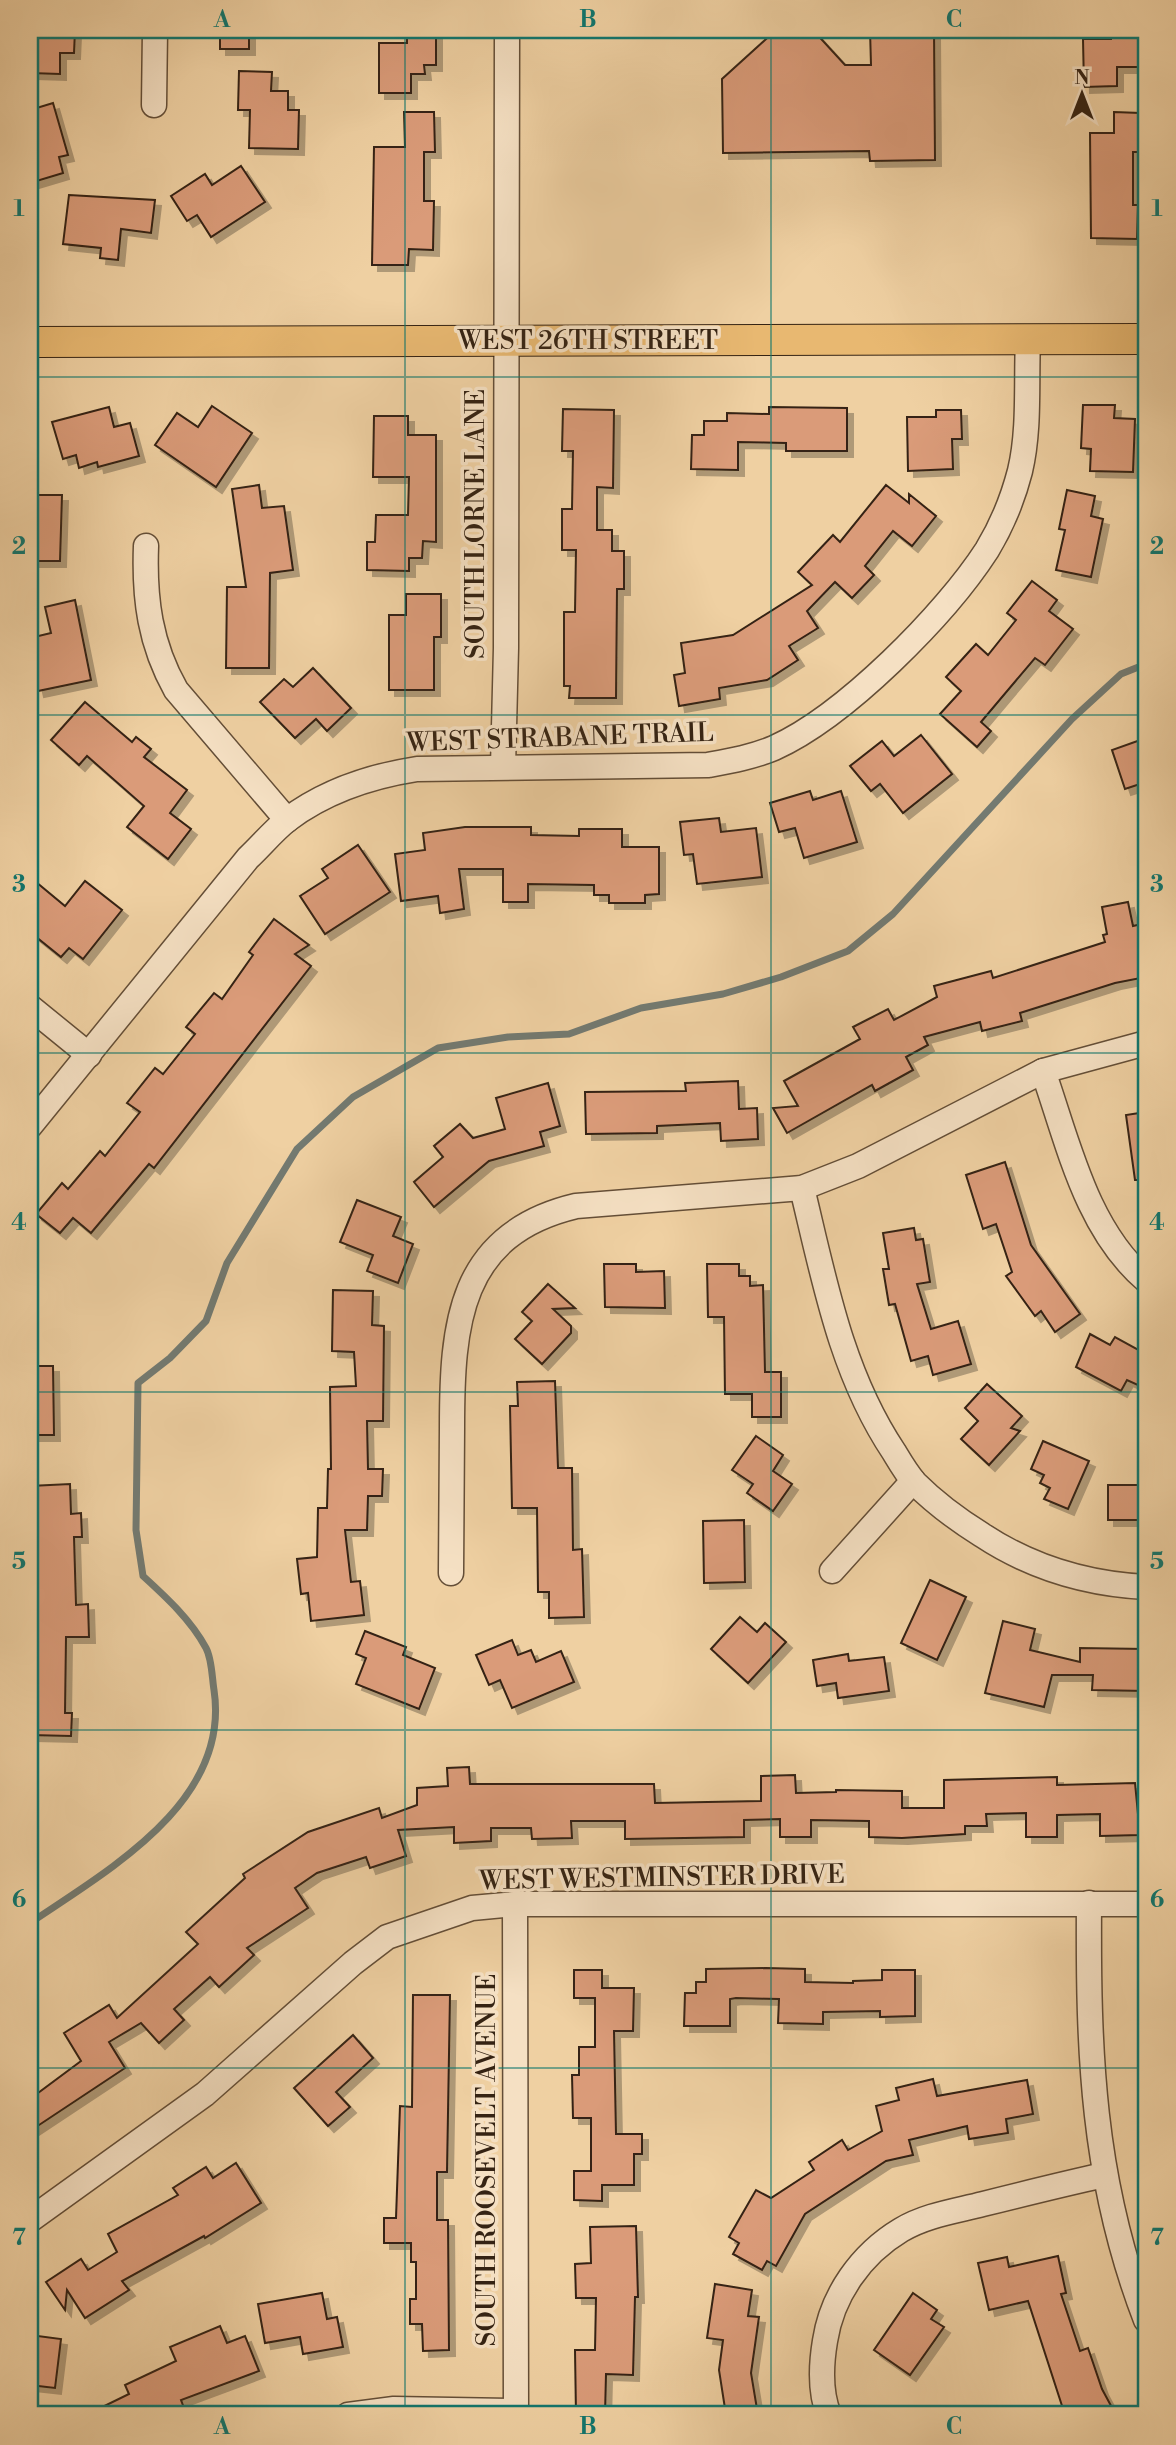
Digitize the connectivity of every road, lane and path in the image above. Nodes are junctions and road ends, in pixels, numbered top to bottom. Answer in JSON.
{"nodes":[{"id":1,"x":155,"y":30,"type":"edge"},
{"id":2,"x":507,"y":30,"type":"edge"},
{"id":3,"x":154,"y":105,"type":"dead end"},
{"id":4,"x":1028,"y":339,"type":"junction"},
{"id":5,"x":1146,"y":339,"type":"edge"},
{"id":6,"x":505,"y":340,"type":"junction"},
{"id":7,"x":30,"y":342,"type":"edge"},
{"id":8,"x":146,"y":546,"type":"dead end"},
{"id":9,"x":503,"y":767,"type":"junction"},
{"id":10,"x":287,"y":820,"type":"junction"},
{"id":11,"x":30,"y":1007,"type":"edge"},
{"id":12,"x":1146,"y":1044,"type":"edge"},
{"id":13,"x":89,"y":1055,"type":"junction"},
{"id":14,"x":1043,"y":1071,"type":"junction"},
{"id":15,"x":30,"y":1126,"type":"edge"},
{"id":16,"x":802,"y":1188,"type":"junction"},
{"id":17,"x":1146,"y":1280,"type":"edge"},
{"id":18,"x":913,"y":1481,"type":"junction"},
{"id":19,"x":832,"y":1571,"type":"dead end"},
{"id":20,"x":451,"y":1573,"type":"dead end"},
{"id":21,"x":1146,"y":1587,"type":"edge"},
{"id":22,"x":1088,"y":1903,"type":"junction"},
{"id":23,"x":1146,"y":1904,"type":"edge"},
{"id":24,"x":515,"y":1905,"type":"junction"},
{"id":25,"x":1104,"y":2175,"type":"junction"},
{"id":26,"x":30,"y":2220,"type":"edge"},
{"id":27,"x":1146,"y":2320,"type":"edge"},
{"id":28,"x":516,"y":2413,"type":"edge"},
{"id":29,"x":348,"y":2415,"type":"edge"},
{"id":30,"x":829,"y":2415,"type":"edge"}],
"edges":[{"from":1,"to":3,"type":"street"},
{"from":2,"to":6,"type":"street","name":"SOUTH LORNE LANE"},
{"from":4,"to":5,"type":"main road","name":"WEST 26TH STREET"},
{"from":4,"to":6,"type":"main road","name":"WEST 26TH STREET"},
{"from":4,"to":9,"type":"street","name":"WEST STRABANE TRAIL"},
{"from":6,"to":7,"type":"main road","name":"WEST 26TH STREET"},
{"from":6,"to":9,"type":"street","name":"SOUTH LORNE LANE"},
{"from":8,"to":10,"type":"street"},
{"from":9,"to":10,"type":"street","name":"WEST STRABANE TRAIL"},
{"from":10,"to":13,"type":"street","name":"WEST STRABANE TRAIL"},
{"from":11,"to":13,"type":"street"},
{"from":12,"to":14,"type":"street"},
{"from":13,"to":15,"type":"street","name":"WEST STRABANE TRAIL"},
{"from":14,"to":16,"type":"street"},
{"from":14,"to":17,"type":"street"},
{"from":16,"to":18,"type":"street"},
{"from":16,"to":20,"type":"street"},
{"from":18,"to":19,"type":"street"},
{"from":18,"to":21,"type":"street"},
{"from":22,"to":23,"type":"street","name":"WEST WESTMINSTER DRIVE"},
{"from":22,"to":24,"type":"street","name":"WEST WESTMINSTER DRIVE"},
{"from":22,"to":25,"type":"street"},
{"from":24,"to":26,"type":"street","name":"WEST WESTMINSTER DRIVE"},
{"from":24,"to":28,"type":"street","name":"SOUTH ROOSEVELT AVENUE"},
{"from":25,"to":27,"type":"street"},
{"from":25,"to":30,"type":"street"},
{"from":28,"to":29,"type":"street"}]}
